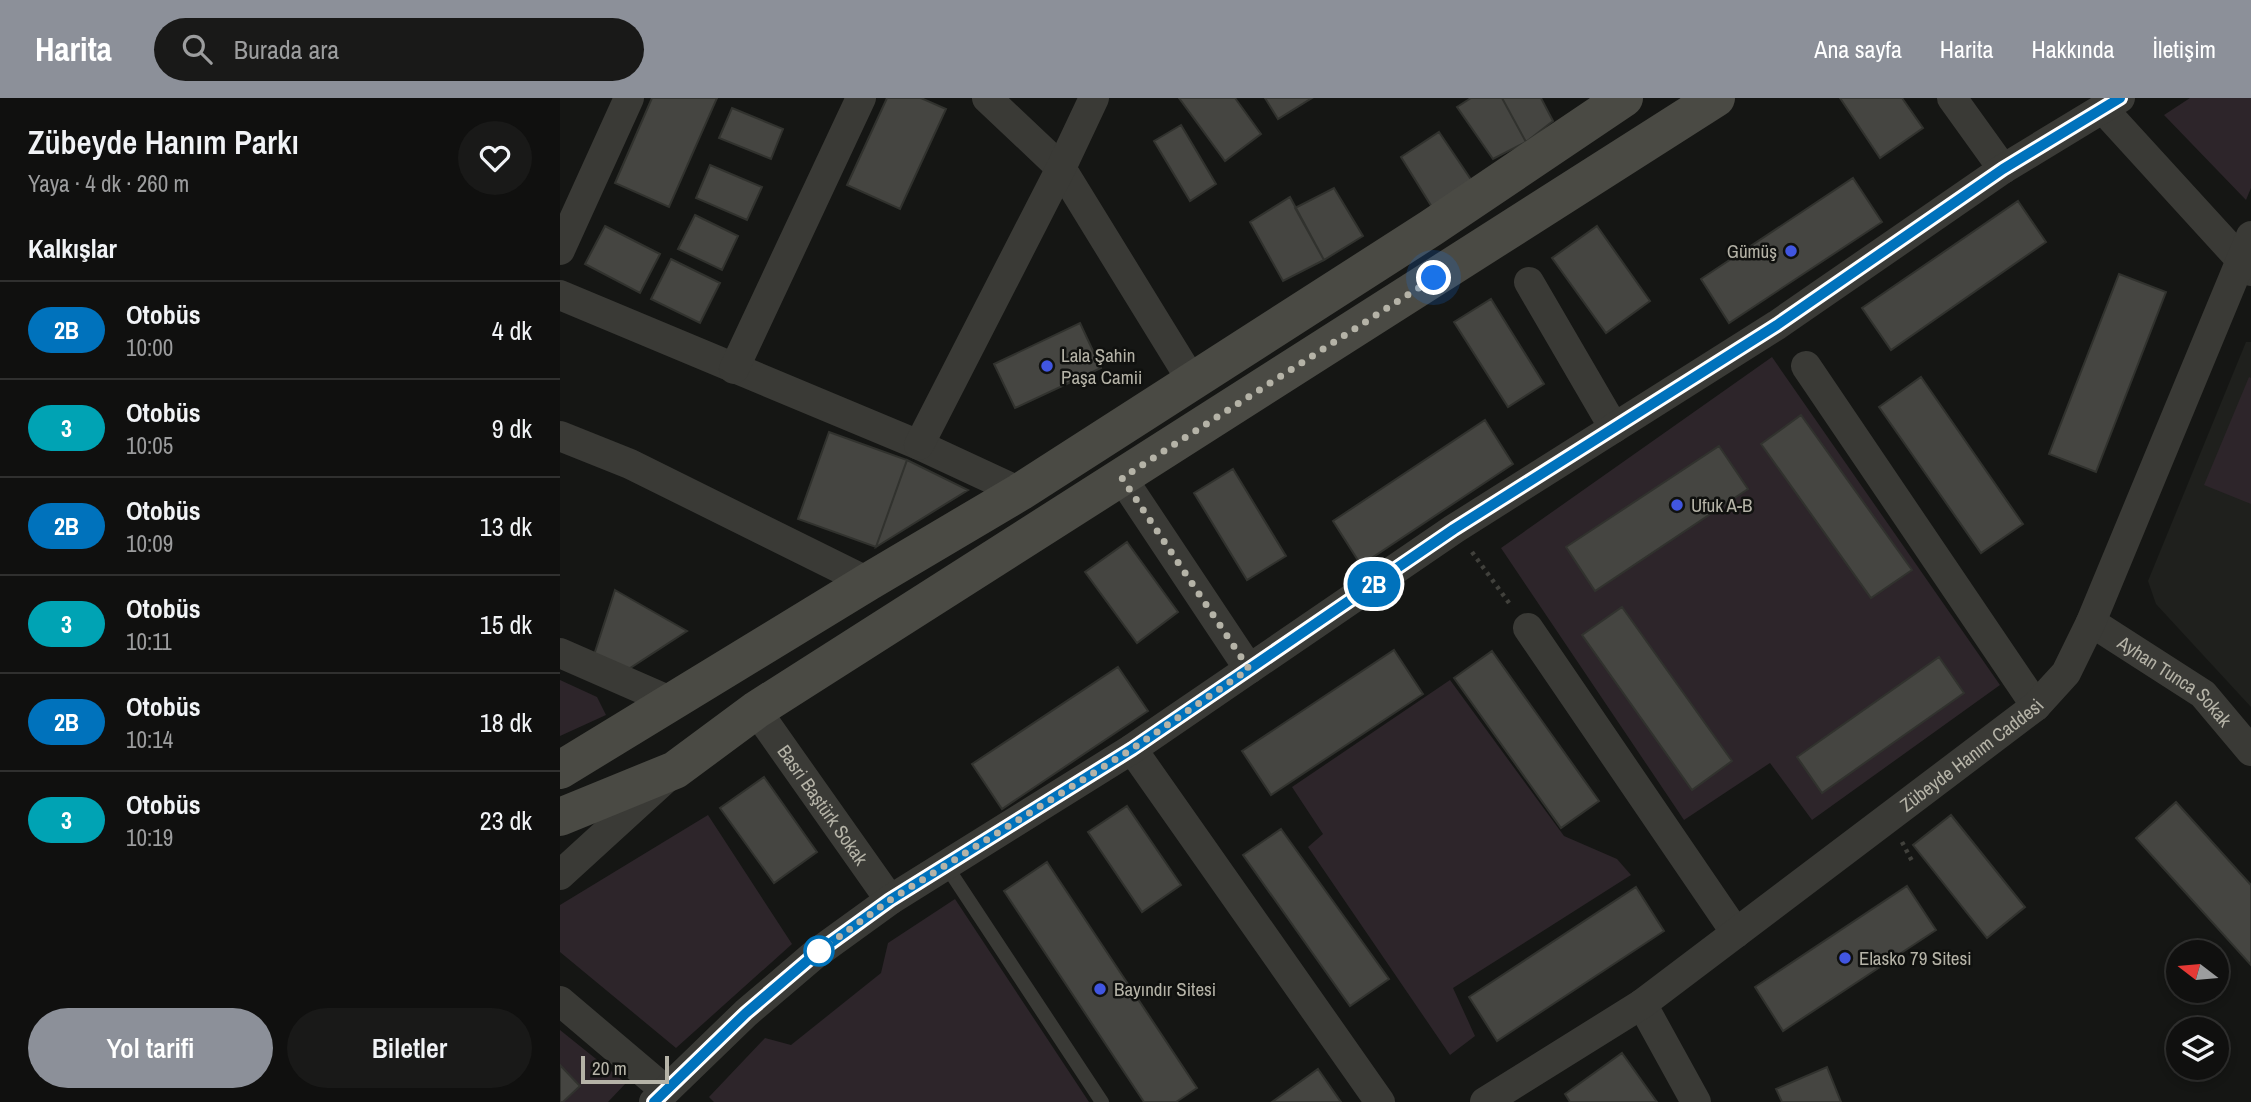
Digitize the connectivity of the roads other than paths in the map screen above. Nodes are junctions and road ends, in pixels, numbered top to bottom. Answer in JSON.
{"nodes":[{"id":1,"x":629,"y":98,"type":"edge"},
{"id":2,"x":861,"y":98,"type":"edge"},
{"id":3,"x":987,"y":98,"type":"edge"},
{"id":4,"x":1094,"y":98,"type":"edge"},
{"id":5,"x":1624,"y":98,"type":"edge"},
{"id":6,"x":1716,"y":98,"type":"edge"},
{"id":7,"x":1952,"y":98,"type":"edge"},
{"id":8,"x":2111,"y":104,"type":"edge"},
{"id":9,"x":1061,"y":168,"type":"junction"},
{"id":10,"x":2003,"y":169,"type":"junction"},
{"id":11,"x":560,"y":250,"type":"edge"},
{"id":12,"x":2248,"y":256,"type":"edge"},
{"id":13,"x":1529,"y":282,"type":"dead end"},
{"id":14,"x":560,"y":295,"type":"edge"},
{"id":15,"x":1806,"y":366,"type":"dead end"},
{"id":16,"x":734,"y":369,"type":"junction"},
{"id":17,"x":1192,"y":381,"type":"junction"},
{"id":18,"x":1614,"y":429,"type":"junction"},
{"id":19,"x":560,"y":436,"type":"edge"},
{"id":20,"x":919,"y":445,"type":"junction"},
{"id":21,"x":1122,"y":478,"type":"junction"},
{"id":22,"x":1020,"y":492,"type":"junction"},
{"id":23,"x":868,"y":582,"type":"junction"},
{"id":24,"x":2091,"y":622,"type":"junction"},
{"id":25,"x":1528,"y":628,"type":"road end"},
{"id":26,"x":560,"y":653,"type":"edge"},
{"id":27,"x":1249,"y":669,"type":"junction"},
{"id":28,"x":670,"y":701,"type":"junction"},
{"id":29,"x":2036,"y":706,"type":"junction"},
{"id":30,"x":756,"y":710,"type":"junction"},
{"id":31,"x":1132,"y":749,"type":"junction"},
{"id":32,"x":2251,"y":751,"type":"edge"},
{"id":33,"x":560,"y":770,"type":"edge"},
{"id":34,"x":675,"y":770,"type":"junction"},
{"id":35,"x":560,"y":817,"type":"edge"},
{"id":36,"x":945,"y":864,"type":"junction"},
{"id":37,"x":560,"y":876,"type":"edge"},
{"id":38,"x":890,"y":900,"type":"junction"},
{"id":39,"x":1736,"y":933,"type":"junction"},
{"id":40,"x":560,"y":1001,"type":"edge"},
{"id":41,"x":1642,"y":1004,"type":"junction"},
{"id":42,"x":659,"y":1096,"type":"edge"},
{"id":43,"x":1102,"y":1102,"type":"edge"},
{"id":44,"x":1380,"y":1102,"type":"edge"},
{"id":45,"x":1485,"y":1102,"type":"edge"},
{"id":46,"x":1696,"y":1102,"type":"edge"}],
"edges":[{"from":1,"to":11,"type":"street"},
{"from":2,"to":16,"type":"street"},
{"from":3,"to":9,"type":"street"},
{"from":4,"to":9,"type":"street"},
{"from":5,"to":17,"type":"main road"},
{"from":6,"to":21,"type":"main road"},
{"from":7,"to":10,"type":"street"},
{"from":8,"to":10,"type":"street"},
{"from":8,"to":12,"type":"street"},
{"from":9,"to":17,"type":"street"},
{"from":9,"to":20,"type":"street"},
{"from":10,"to":18,"type":"street"},
{"from":12,"to":24,"type":"street","name":"Zübeyde Hanım Caddesi"},
{"from":13,"to":18,"type":"street"},
{"from":14,"to":16,"type":"street"},
{"from":15,"to":29,"type":"street"},
{"from":16,"to":20,"type":"street"},
{"from":17,"to":22,"type":"main road"},
{"from":18,"to":27,"type":"street"},
{"from":19,"to":23,"type":"street"},
{"from":20,"to":22,"type":"street"},
{"from":21,"to":27,"type":"street"},
{"from":21,"to":30,"type":"main road"},
{"from":22,"to":23,"type":"main road"},
{"from":23,"to":28,"type":"main road"},
{"from":24,"to":29,"type":"street","name":"Zübeyde Hanım Caddesi"},
{"from":24,"to":32,"type":"street","name":"Ayhan Tunca Sokak"},
{"from":25,"to":39,"type":"street"},
{"from":26,"to":28,"type":"street"},
{"from":27,"to":31,"type":"street"},
{"from":28,"to":33,"type":"main road"},
{"from":29,"to":39,"type":"street","name":"Zübeyde Hanım Caddesi"},
{"from":30,"to":34,"type":"main road"},
{"from":30,"to":38,"type":"street","name":"Basri Baştürk Sokak"},
{"from":31,"to":36,"type":"street"},
{"from":31,"to":44,"type":"street"},
{"from":34,"to":35,"type":"main road"},
{"from":34,"to":37,"type":"street"},
{"from":36,"to":38,"type":"street"},
{"from":36,"to":43,"type":"lane"},
{"from":38,"to":42,"type":"street"},
{"from":39,"to":41,"type":"street","name":"Zübeyde Hanım Caddesi"},
{"from":40,"to":42,"type":"street"},
{"from":41,"to":45,"type":"street","name":"Zübeyde Hanım Caddesi"},
{"from":41,"to":46,"type":"street"}]}
